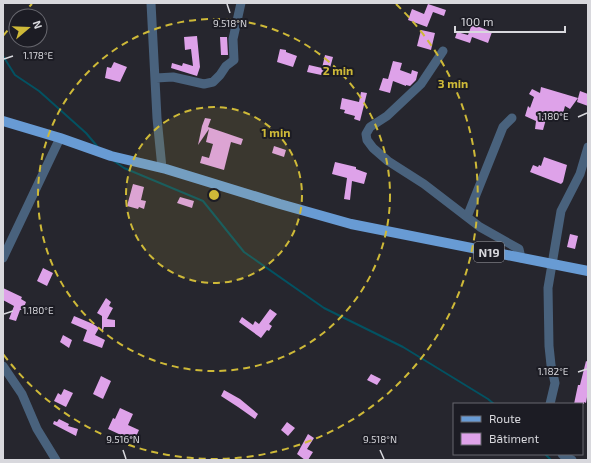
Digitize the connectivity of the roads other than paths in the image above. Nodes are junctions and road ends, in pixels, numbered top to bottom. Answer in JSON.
{"nodes":[{"id":1,"x":151,"y":3,"type":"edge"},
{"id":2,"x":241,"y":3,"type":"edge"},
{"id":3,"x":443,"y":51,"type":"dead end"},
{"id":4,"x":156,"y":78,"type":"junction"},
{"id":5,"x":512,"y":118,"type":"dead end"},
{"id":6,"x":3,"y":121,"type":"edge"},
{"id":7,"x":60,"y":138,"type":"junction"},
{"id":8,"x":588,"y":147,"type":"edge"},
{"id":9,"x":162,"y":168,"type":"junction"},
{"id":10,"x":584,"y":175,"type":"edge"},
{"id":11,"x":467,"y":217,"type":"junction"},
{"id":12,"x":3,"y":258,"type":"edge"},
{"id":13,"x":521,"y":258,"type":"junction"},
{"id":14,"x":552,"y":264,"type":"junction"},
{"id":15,"x":588,"y":271,"type":"edge"},
{"id":16,"x":3,"y":366,"type":"edge"},
{"id":17,"x":550,"y":403,"type":"edge"},
{"id":18,"x":563,"y":455,"type":"edge"},
{"id":19,"x":56,"y":460,"type":"edge"},
{"id":20,"x":572,"y":460,"type":"edge"}],
"edges":[{"from":1,"to":4,"type":"street"},
{"from":2,"to":4,"type":"street"},
{"from":3,"to":11,"type":"street"},
{"from":4,"to":9,"type":"street"},
{"from":5,"to":11,"type":"street"},
{"from":6,"to":7,"type":"main road","number":"N19"},
{"from":7,"to":9,"type":"main road","number":"N19"},
{"from":7,"to":12,"type":"street"},
{"from":8,"to":10,"type":"street"},
{"from":9,"to":13,"type":"main road","number":"N19"},
{"from":10,"to":14,"type":"street"},
{"from":11,"to":13,"type":"street"},
{"from":13,"to":14,"type":"main road","number":"N19"},
{"from":14,"to":15,"type":"main road","number":"N19"},
{"from":14,"to":17,"type":"street"},
{"from":16,"to":19,"type":"street"},
{"from":18,"to":20,"type":"street"}]}
